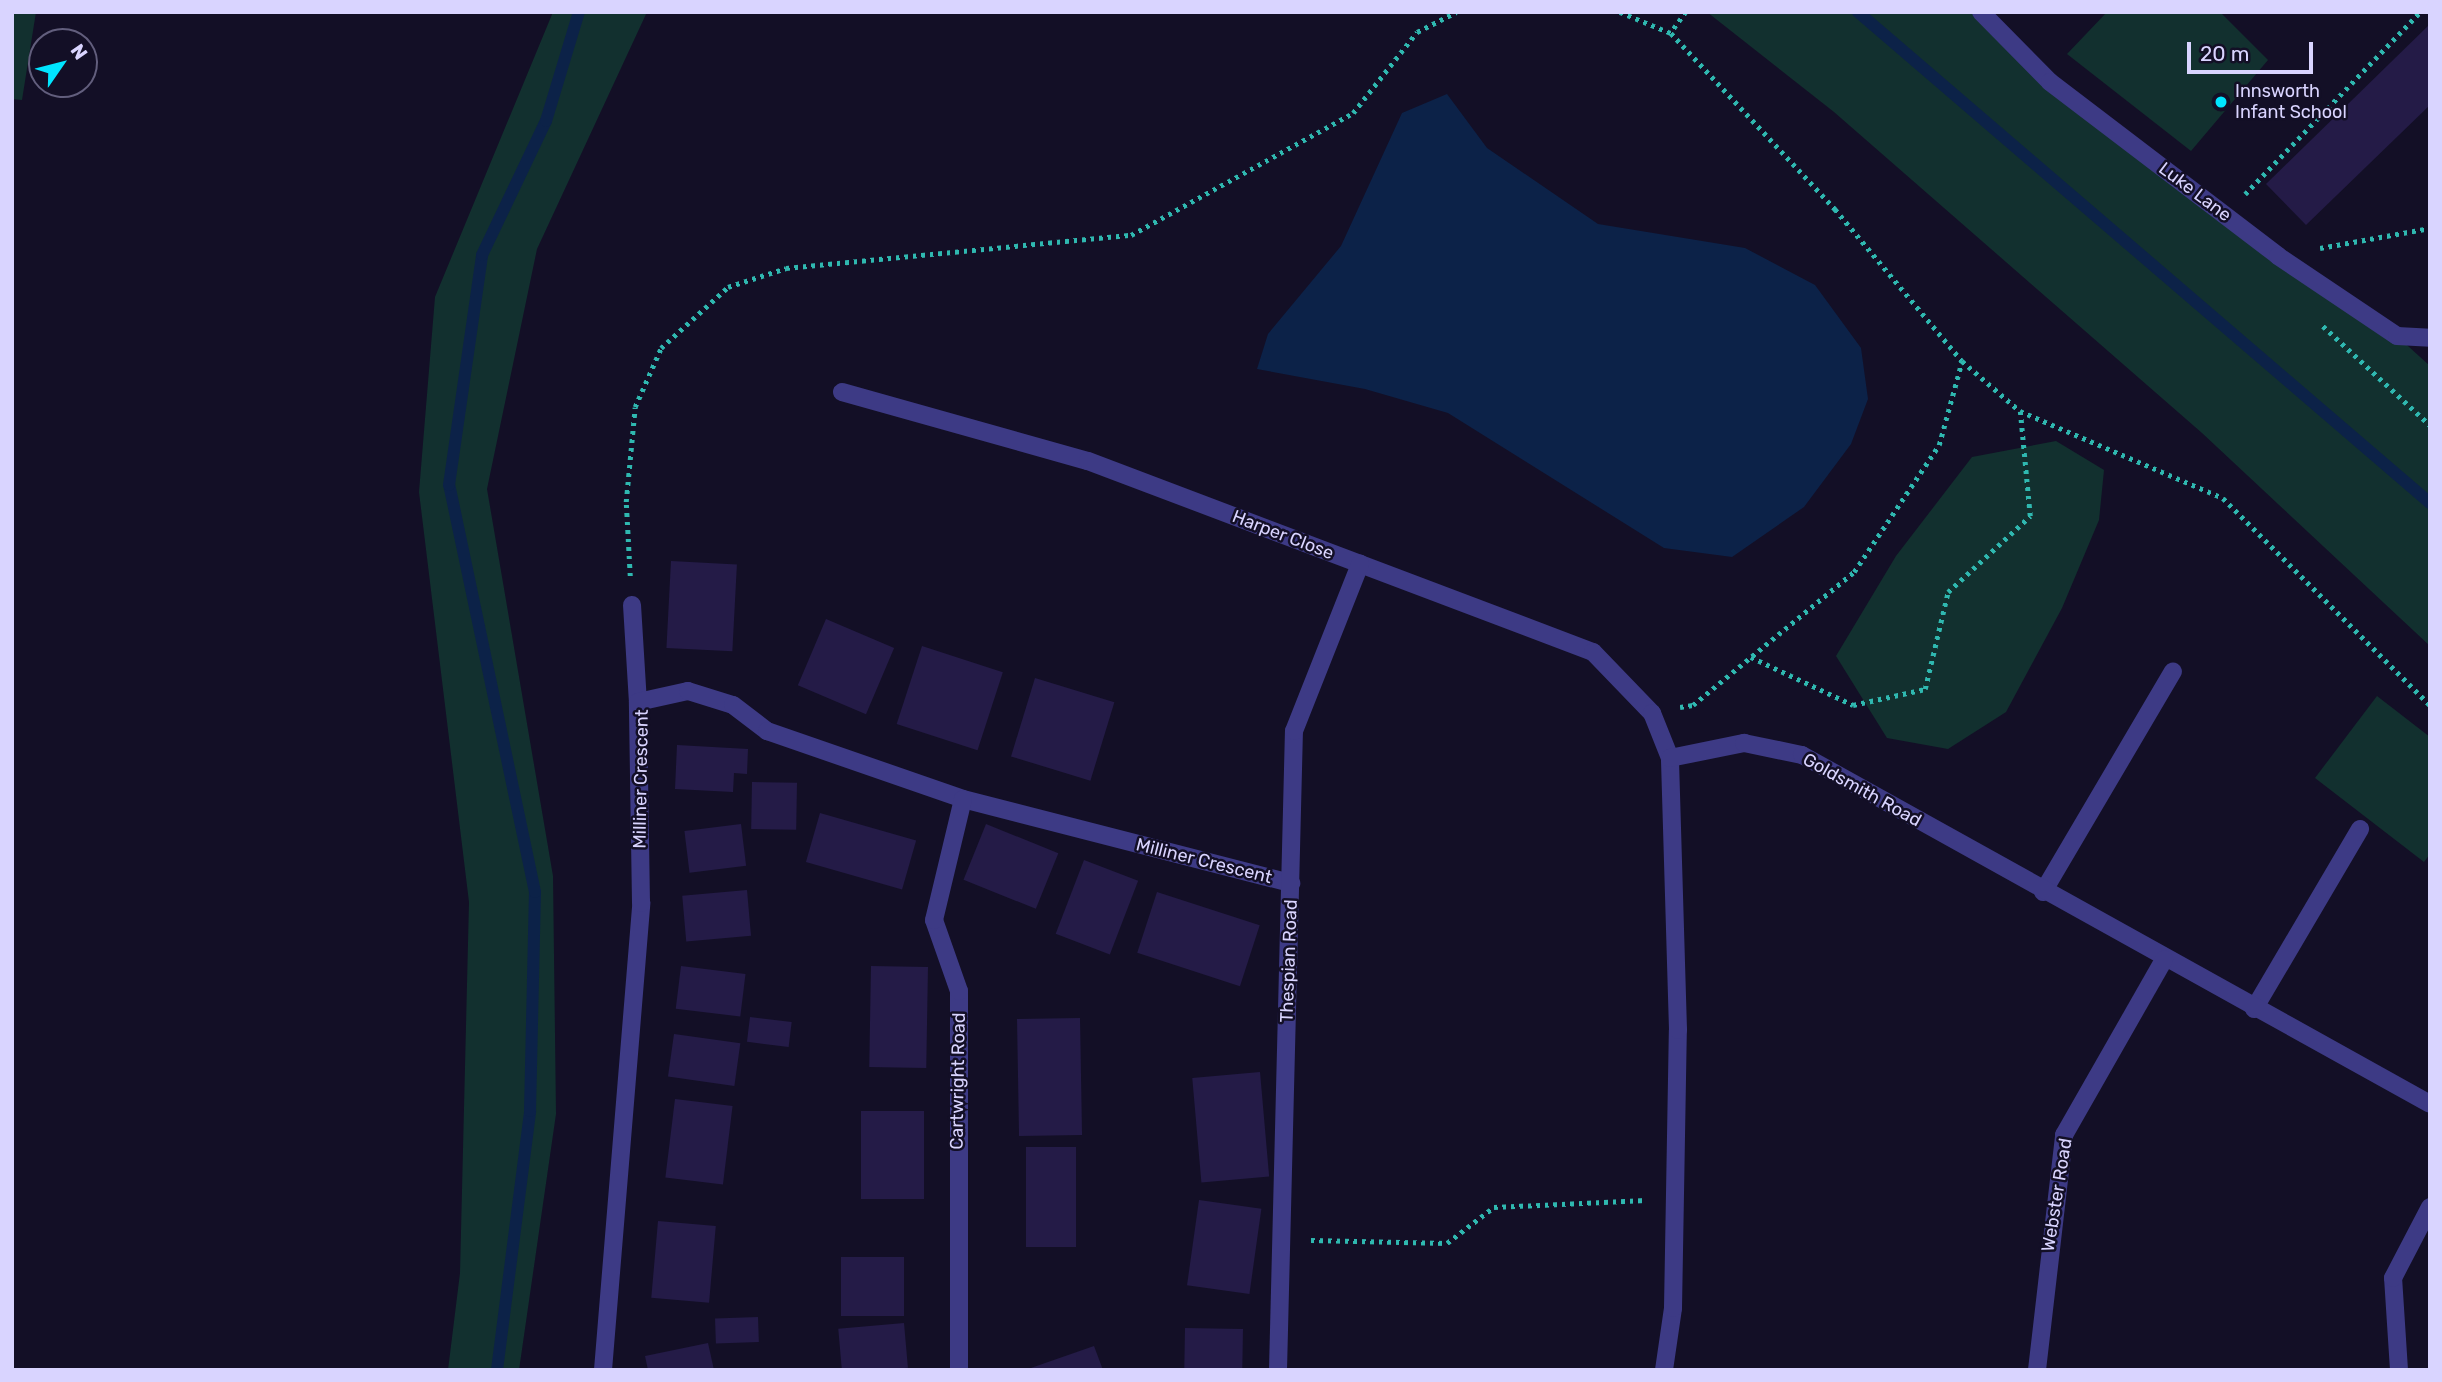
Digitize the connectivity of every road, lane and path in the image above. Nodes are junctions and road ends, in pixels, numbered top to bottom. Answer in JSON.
{"nodes":[{"id":1,"x":1456,"y":12,"type":"edge"},
{"id":2,"x":1620,"y":12,"type":"edge"},
{"id":3,"x":1686,"y":12,"type":"edge"},
{"id":4,"x":1981,"y":12,"type":"edge"},
{"id":5,"x":2420,"y":12,"type":"edge"},
{"id":6,"x":1671,"y":33,"type":"junction"},
{"id":7,"x":2225,"y":215,"type":"junction"},
{"id":8,"x":2430,"y":228,"type":"edge"},
{"id":9,"x":2278,"y":256,"type":"junction"},
{"id":10,"x":2318,"y":321,"type":"dead end"},
{"id":11,"x":2430,"y":338,"type":"edge"},
{"id":12,"x":1962,"y":361,"type":"junction"},
{"id":13,"x":842,"y":392,"type":"dead end"},
{"id":14,"x":2020,"y":411,"type":"junction"},
{"id":15,"x":2430,"y":425,"type":"edge"},
{"id":16,"x":1360,"y":564,"type":"junction"},
{"id":17,"x":632,"y":604,"type":"joint"},
{"id":18,"x":1751,"y":657,"type":"junction"},
{"id":19,"x":2173,"y":671,"type":"dead end"},
{"id":20,"x":638,"y":702,"type":"junction"},
{"id":21,"x":2430,"y":705,"type":"edge"},
{"id":22,"x":1652,"y":713,"type":"junction"},
{"id":23,"x":1670,"y":758,"type":"junction"},
{"id":24,"x":962,"y":799,"type":"junction"},
{"id":25,"x":2360,"y":829,"type":"dead end"},
{"id":26,"x":1291,"y":883,"type":"junction"},
{"id":27,"x":2043,"y":892,"type":"junction"},
{"id":28,"x":2164,"y":960,"type":"junction"},
{"id":29,"x":2254,"y":1009,"type":"junction"},
{"id":30,"x":2430,"y":1104,"type":"edge"},
{"id":31,"x":1675,"y":1199,"type":"junction"},
{"id":32,"x":2430,"y":1208,"type":"edge"},
{"id":33,"x":1281,"y":1240,"type":"junction"},
{"id":34,"x":603,"y":1370,"type":"edge"},
{"id":35,"x":960,"y":1370,"type":"edge"},
{"id":36,"x":1278,"y":1370,"type":"edge"},
{"id":37,"x":1664,"y":1370,"type":"edge"},
{"id":38,"x":2037,"y":1370,"type":"edge"},
{"id":39,"x":2399,"y":1370,"type":"edge"}],
"edges":[{"from":1,"to":17,"type":"path"},
{"from":2,"to":6,"type":"path"},
{"from":3,"to":6,"type":"path"},
{"from":4,"to":7,"type":"street","name":"Luke Lane"},
{"from":5,"to":7,"type":"path"},
{"from":6,"to":12,"type":"path"},
{"from":7,"to":9,"type":"street","name":"Luke Lane"},
{"from":8,"to":9,"type":"path"},
{"from":9,"to":11,"type":"street","name":"Luke Lane"},
{"from":10,"to":15,"type":"path"},
{"from":12,"to":14,"type":"path"},
{"from":12,"to":18,"type":"path"},
{"from":13,"to":16,"type":"street","name":"Harper Close"},
{"from":14,"to":18,"type":"path"},
{"from":14,"to":21,"type":"path"},
{"from":16,"to":22,"type":"street","name":"Harper Close"},
{"from":16,"to":26,"type":"street","name":"Thespian Road"},
{"from":17,"to":20,"type":"street"},
{"from":18,"to":22,"type":"path"},
{"from":19,"to":27,"type":"street"},
{"from":20,"to":24,"type":"street","name":"Milliner Crescent"},
{"from":20,"to":34,"type":"street","name":"Milliner Crescent"},
{"from":22,"to":23,"type":"street","name":"Harper Close"},
{"from":23,"to":27,"type":"street","name":"Goldsmith Road"},
{"from":23,"to":31,"type":"street"},
{"from":24,"to":26,"type":"street","name":"Milliner Crescent"},
{"from":24,"to":35,"type":"street","name":"Cartwright Road"},
{"from":25,"to":29,"type":"street"},
{"from":26,"to":33,"type":"street","name":"Thespian Road"},
{"from":27,"to":28,"type":"street","name":"Goldsmith Road"},
{"from":28,"to":29,"type":"street","name":"Goldsmith Road"},
{"from":28,"to":38,"type":"street","name":"Webster Road"},
{"from":29,"to":30,"type":"street","name":"Goldsmith Road"},
{"from":31,"to":33,"type":"path"},
{"from":31,"to":37,"type":"street"},
{"from":32,"to":39,"type":"street"},
{"from":33,"to":36,"type":"street","name":"Thespian Road"}]}
